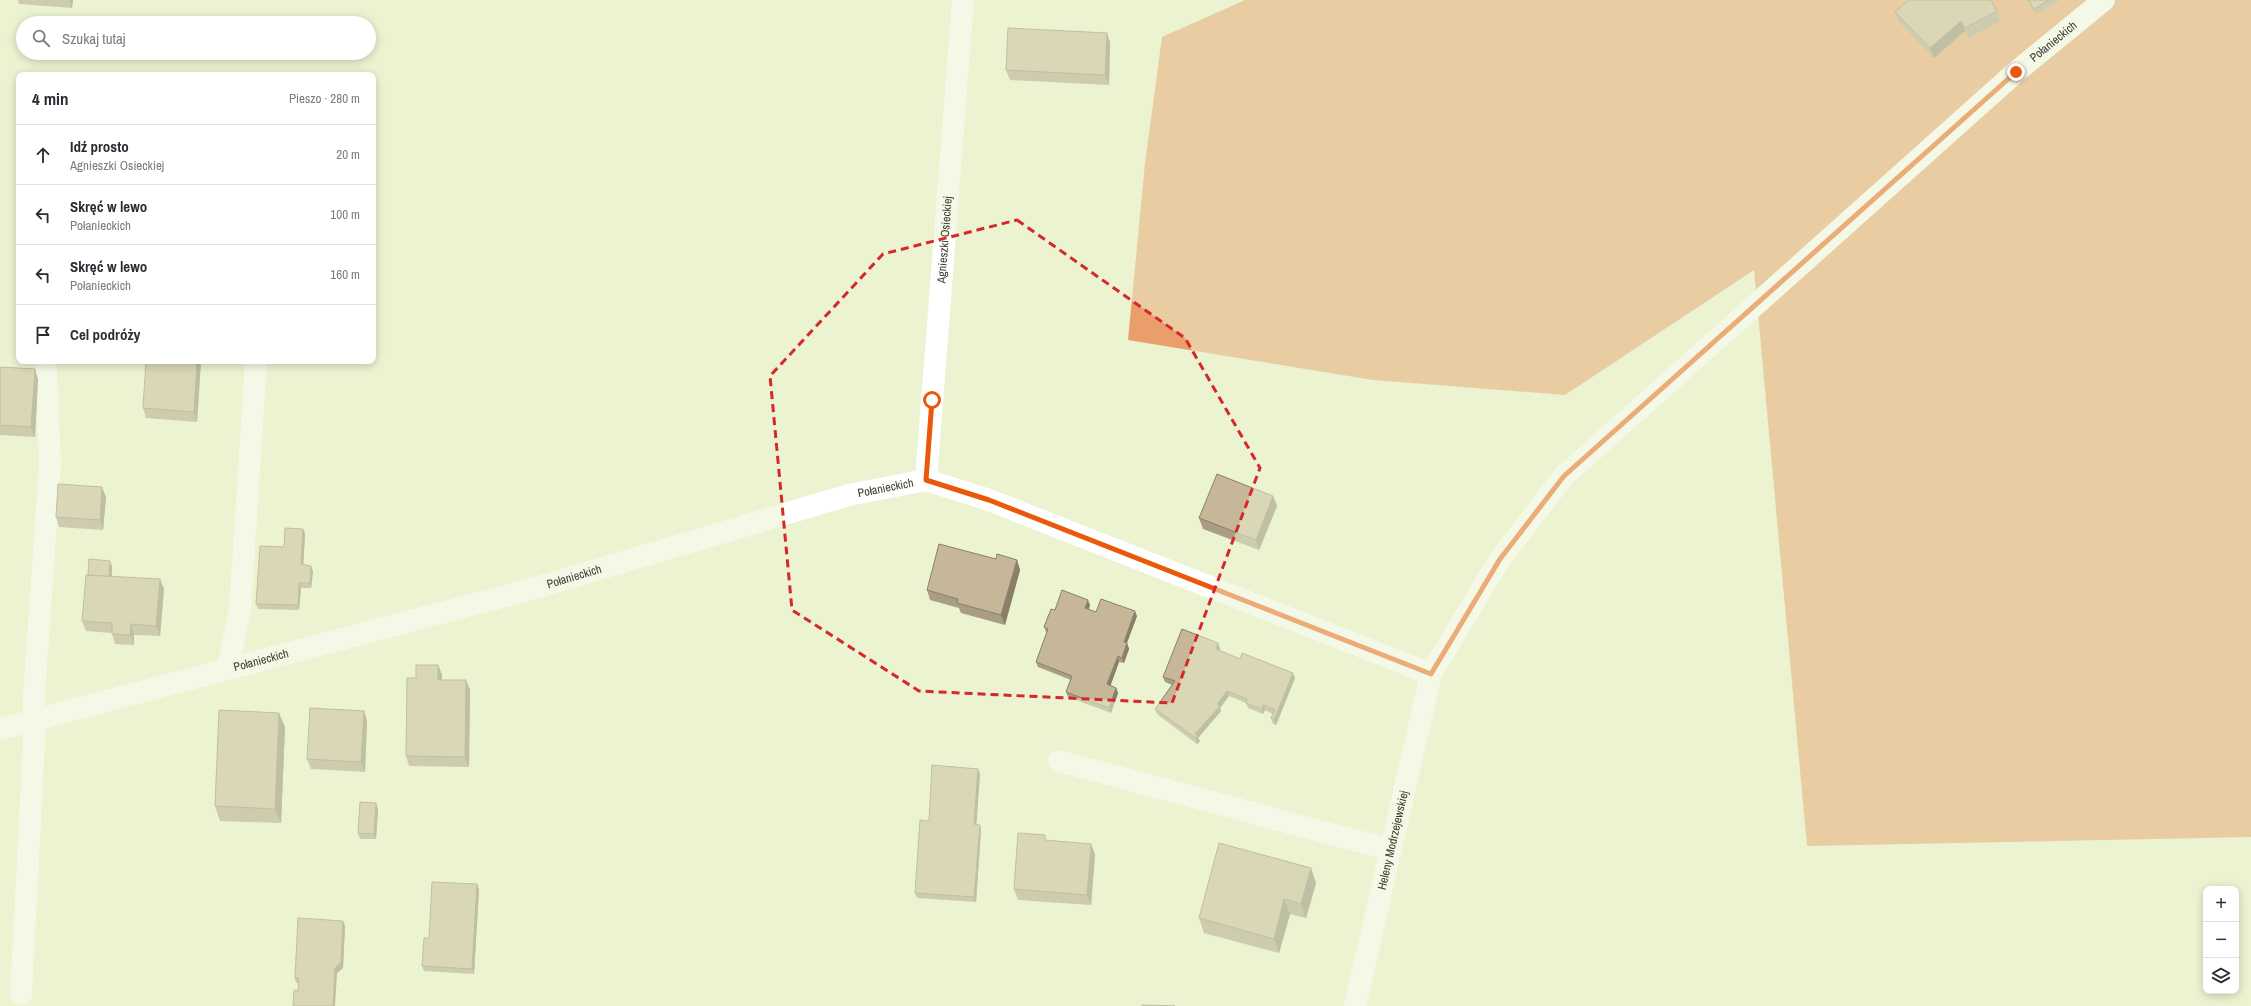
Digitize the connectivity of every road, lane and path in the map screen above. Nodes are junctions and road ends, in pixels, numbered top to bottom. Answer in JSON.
{"nodes":[{"id":1,"x":963,"y":0,"type":"edge"},
{"id":2,"x":2104,"y":0,"type":"edge"},
{"id":3,"x":256,"y":364,"type":"edge"},
{"id":4,"x":46,"y":372,"type":"dead end"},
{"id":5,"x":926,"y":480,"type":"junction"},
{"id":6,"x":228,"y":668,"type":"junction"},
{"id":7,"x":1431,"y":674,"type":"junction"},
{"id":8,"x":34,"y":721,"type":"junction"},
{"id":9,"x":0,"y":729,"type":"edge"},
{"id":10,"x":1059,"y":761,"type":"dead end"},
{"id":11,"x":1391,"y":850,"type":"junction"},
{"id":12,"x":21,"y":994,"type":"dead end"},
{"id":13,"x":1355,"y":1006,"type":"edge"}],
"edges":[{"from":1,"to":5,"type":"street","name":"Agnieszki Osieckiej"},
{"from":2,"to":7,"type":"street","name":"Połanieckich"},
{"from":3,"to":6,"type":"street"},
{"from":4,"to":8,"type":"street"},
{"from":5,"to":6,"type":"street","name":"Połanieckich"},
{"from":5,"to":7,"type":"street","name":"Połanieckich"},
{"from":6,"to":8,"type":"street","name":"Połanieckich"},
{"from":7,"to":11,"type":"street","name":"Heleny Modrzejewskiej"},
{"from":8,"to":9,"type":"street","name":"Połanieckich"},
{"from":8,"to":12,"type":"street"},
{"from":10,"to":11,"type":"street"},
{"from":11,"to":13,"type":"street","name":"Heleny Modrzejewskiej"}]}
